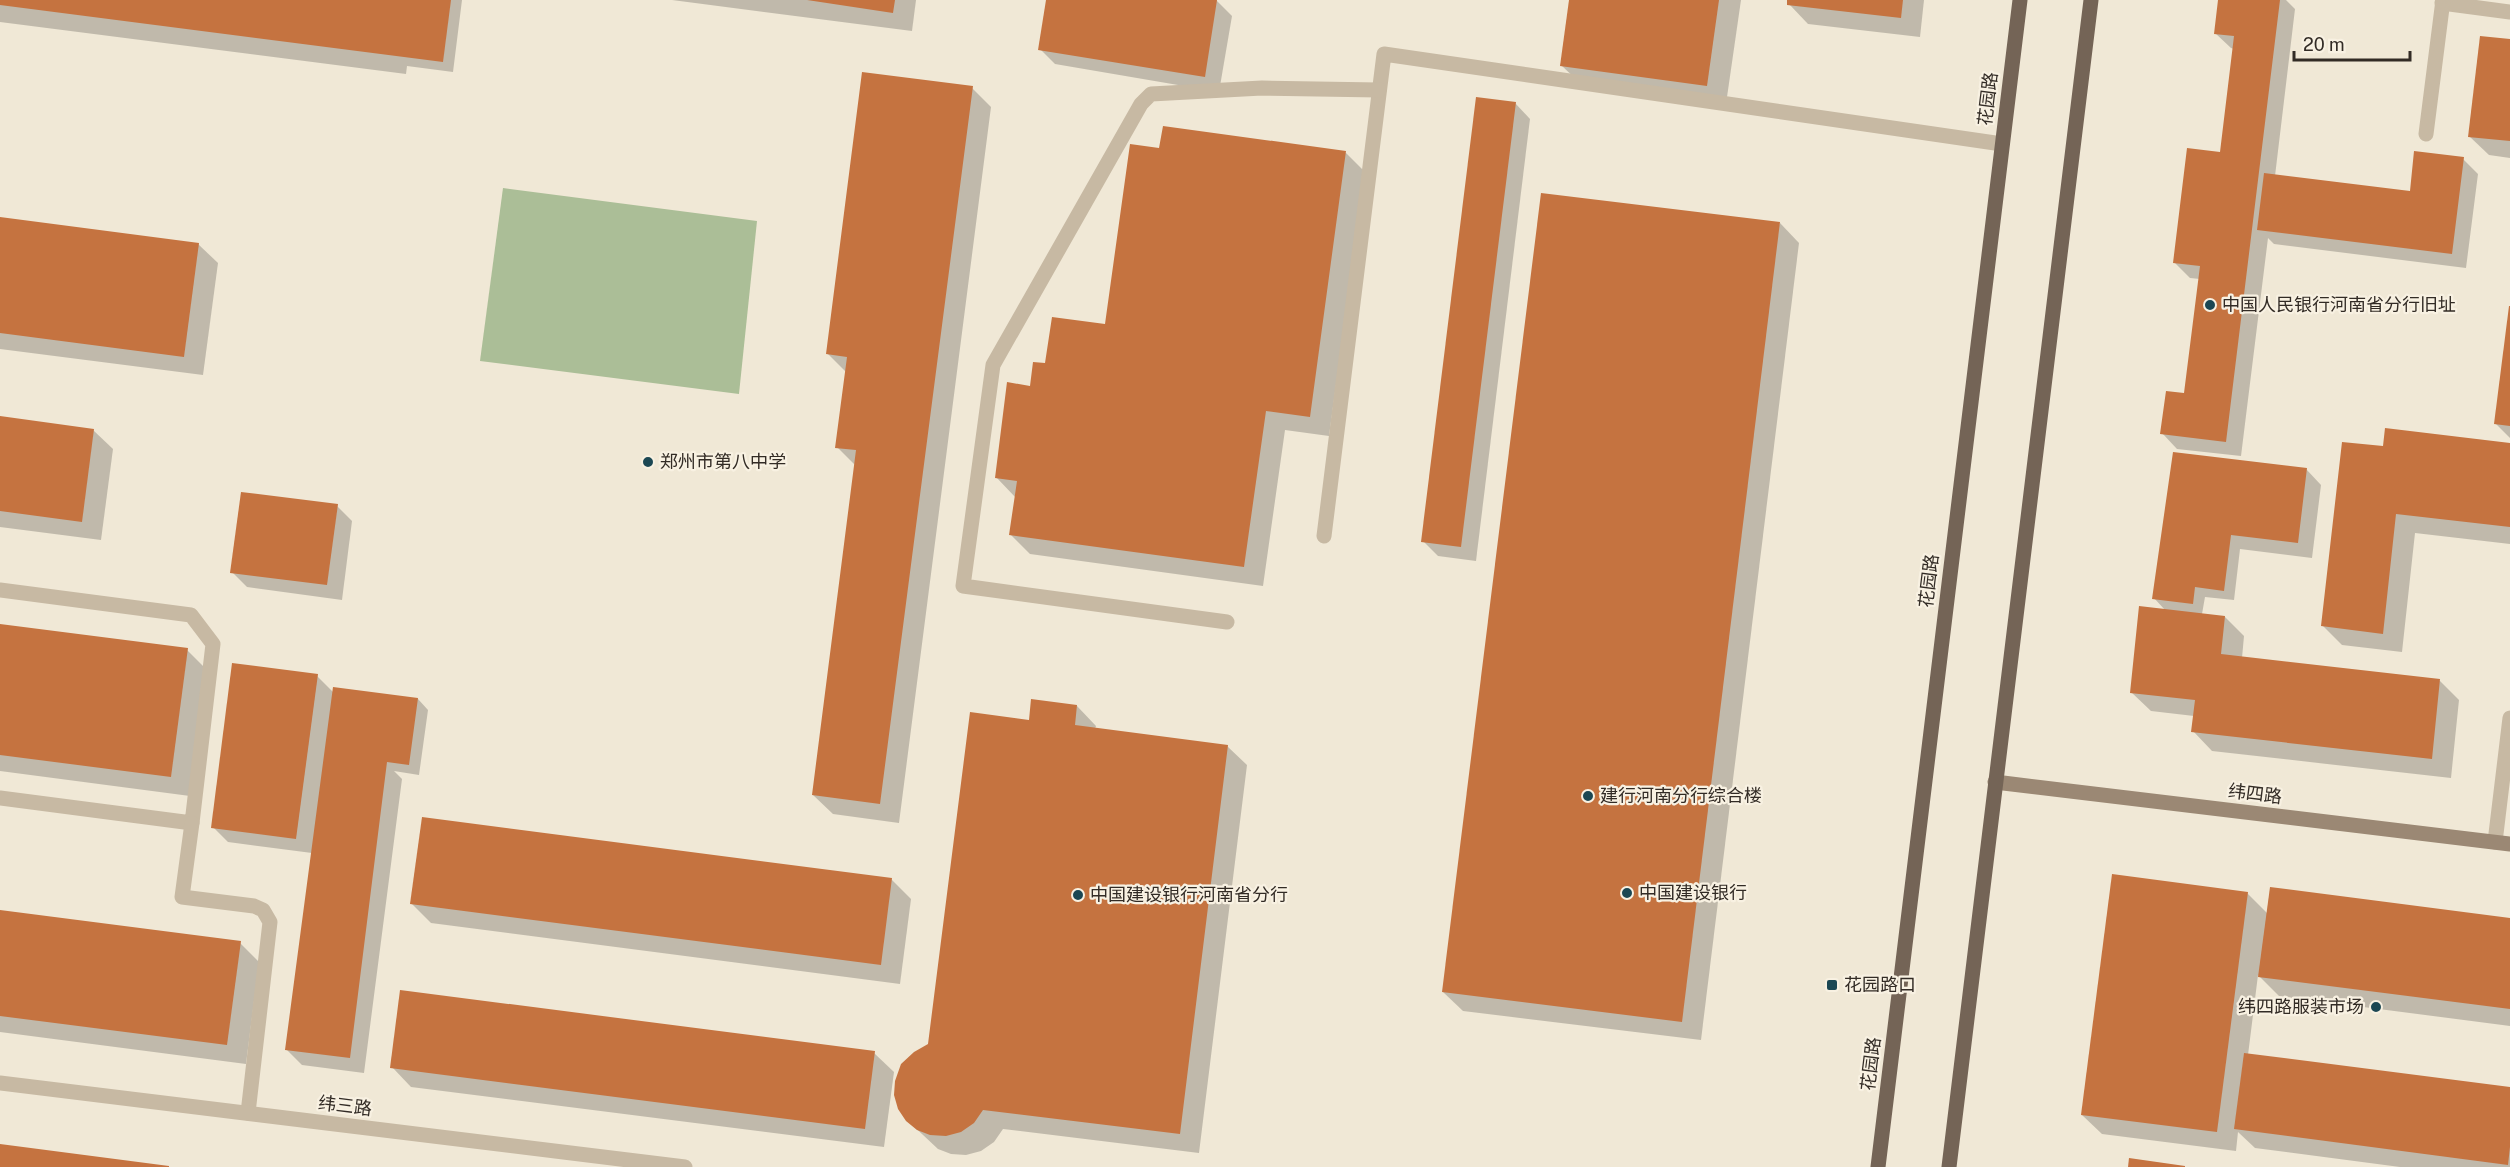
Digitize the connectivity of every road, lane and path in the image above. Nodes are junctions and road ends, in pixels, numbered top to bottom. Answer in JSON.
{"nodes":[{"id":1,"x":2020,"y":0,"type":"edge"},
{"id":2,"x":2091,"y":0,"type":"edge"},
{"id":3,"x":2442,"y":2,"type":"edge"},
{"id":4,"x":2510,"y":12,"type":"edge"},
{"id":5,"x":1379,"y":90,"type":"junction"},
{"id":6,"x":2426,"y":134,"type":"dead end"},
{"id":7,"x":2002,"y":144,"type":"junction"},
{"id":8,"x":1324,"y":536,"type":"dead end"},
{"id":9,"x":0,"y":590,"type":"edge"},
{"id":10,"x":1227,"y":622,"type":"dead end"},
{"id":11,"x":2510,"y":718,"type":"edge"},
{"id":12,"x":1995,"y":782,"type":"junction"},
{"id":13,"x":0,"y":798,"type":"edge"},
{"id":14,"x":192,"y":823,"type":"junction"},
{"id":15,"x":2502,"y":843,"type":"edge"},
{"id":16,"x":0,"y":1083,"type":"edge"},
{"id":17,"x":248,"y":1113,"type":"junction"},
{"id":18,"x":686,"y":1167,"type":"edge"},
{"id":19,"x":1878,"y":1167,"type":"edge"},
{"id":20,"x":1949,"y":1167,"type":"edge"}],
"edges":[{"from":1,"to":7,"type":"main road","name":"花园路"},
{"from":2,"to":12,"type":"main road"},
{"from":3,"to":4,"type":"street"},
{"from":3,"to":6,"type":"street"},
{"from":5,"to":7,"type":"street"},
{"from":5,"to":8,"type":"street"},
{"from":5,"to":10,"type":"street"},
{"from":7,"to":19,"type":"main road","name":"花园路"},
{"from":9,"to":14,"type":"street"},
{"from":11,"to":15,"type":"street"},
{"from":12,"to":15,"type":"street","name":"纬四路"},
{"from":12,"to":20,"type":"main road"},
{"from":13,"to":14,"type":"street"},
{"from":14,"to":17,"type":"street"},
{"from":16,"to":17,"type":"street","name":"纬三路"},
{"from":17,"to":18,"type":"street","name":"纬三路"}]}
